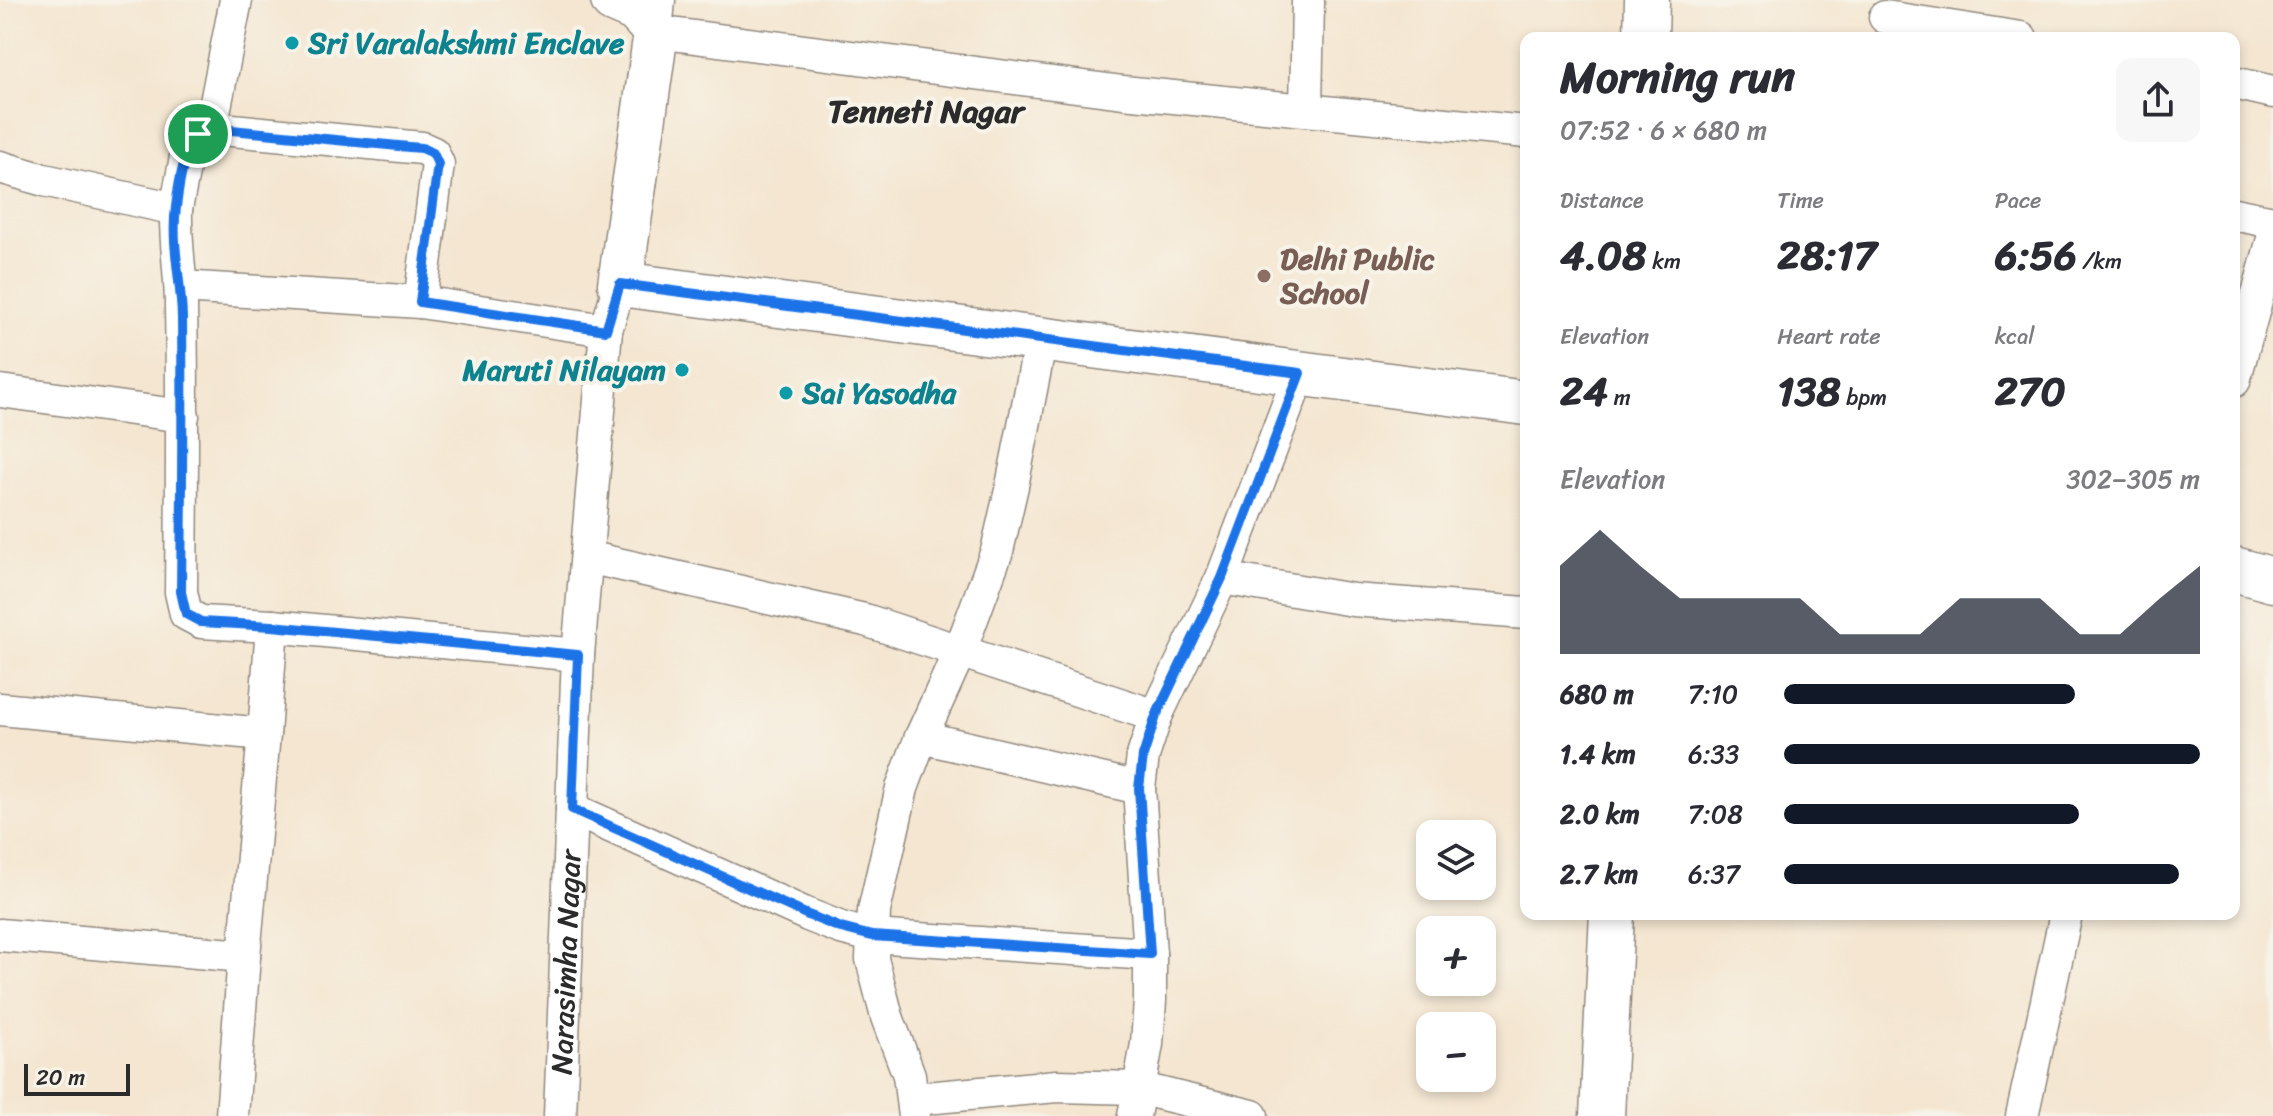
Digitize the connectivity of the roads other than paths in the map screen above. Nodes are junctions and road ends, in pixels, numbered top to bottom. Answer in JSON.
{"nodes":[{"id":1,"x":236,"y":0,"type":"edge"},
{"id":2,"x":613,"y":0,"type":"edge"},
{"id":3,"x":1308,"y":0,"type":"edge"},
{"id":4,"x":1647,"y":0,"type":"edge"},
{"id":5,"x":657,"y":16,"type":"edge"},
{"id":6,"x":1885,"y":17,"type":"dead end"},
{"id":7,"x":1646,"y":32,"type":"edge"},
{"id":8,"x":1982,"y":32,"type":"edge"},
{"id":9,"x":2240,"y":84,"type":"edge"},
{"id":10,"x":2273,"y":92,"type":"edge"},
{"id":11,"x":1306,"y":110,"type":"junction"},
{"id":12,"x":211,"y":128,"type":"junction"},
{"id":13,"x":1520,"y":131,"type":"edge"},
{"id":14,"x":0,"y":167,"type":"edge"},
{"id":15,"x":176,"y":209,"type":"junction"},
{"id":16,"x":2240,"y":215,"type":"edge"},
{"id":17,"x":2273,"y":222,"type":"edge"},
{"id":18,"x":2273,"y":239,"type":"edge"},
{"id":19,"x":620,"y":284,"type":"junction"},
{"id":20,"x":181,"y":287,"type":"junction"},
{"id":21,"x":420,"y":302,"type":"junction"},
{"id":22,"x":606,"y":330,"type":"junction"},
{"id":23,"x":1041,"y":339,"type":"junction"},
{"id":24,"x":2240,"y":359,"type":"edge"},
{"id":25,"x":1300,"y":373,"type":"junction"},
{"id":26,"x":0,"y":391,"type":"edge"},
{"id":27,"x":1520,"y":402,"type":"edge"},
{"id":28,"x":183,"y":416,"type":"junction"},
{"id":29,"x":587,"y":557,"type":"junction"},
{"id":30,"x":2240,"y":571,"type":"edge"},
{"id":31,"x":1222,"y":578,"type":"junction"},
{"id":32,"x":2273,"y":580,"type":"edge"},
{"id":33,"x":1520,"y":613,"type":"edge"},
{"id":34,"x":272,"y":626,"type":"junction"},
{"id":35,"x":960,"y":651,"type":"junction"},
{"id":36,"x":578,"y":655,"type":"junction"},
{"id":37,"x":0,"y":709,"type":"edge"},
{"id":38,"x":1156,"y":716,"type":"junction"},
{"id":39,"x":264,"y":734,"type":"junction"},
{"id":40,"x":921,"y":737,"type":"junction"},
{"id":41,"x":1139,"y":788,"type":"junction"},
{"id":42,"x":572,"y":809,"type":"junction"},
{"id":43,"x":1612,"y":920,"type":"edge"},
{"id":44,"x":2065,"y":920,"type":"edge"},
{"id":45,"x":0,"y":935,"type":"edge"},
{"id":46,"x":872,"y":936,"type":"junction"},
{"id":47,"x":1150,"y":954,"type":"junction"},
{"id":48,"x":244,"y":956,"type":"junction"},
{"id":49,"x":1136,"y":1102,"type":"edge"},
{"id":50,"x":914,"y":1108,"type":"edge"},
{"id":51,"x":232,"y":1116,"type":"edge"},
{"id":52,"x":560,"y":1116,"type":"edge"},
{"id":53,"x":1252,"y":1116,"type":"edge"},
{"id":54,"x":1602,"y":1116,"type":"edge"},
{"id":55,"x":2022,"y":1116,"type":"edge"}],
"edges":[{"from":1,"to":12,"type":"street"},
{"from":2,"to":5,"type":"main road"},
{"from":3,"to":11,"type":"street"},
{"from":4,"to":7,"type":"main road"},
{"from":5,"to":11,"type":"street"},
{"from":5,"to":19,"type":"main road"},
{"from":6,"to":8,"type":"street"},
{"from":9,"to":10,"type":"street"},
{"from":11,"to":13,"type":"street"},
{"from":12,"to":15,"type":"street"},
{"from":12,"to":21,"type":"street"},
{"from":14,"to":15,"type":"street"},
{"from":15,"to":20,"type":"street"},
{"from":16,"to":17,"type":"street"},
{"from":18,"to":24,"type":"street"},
{"from":19,"to":22,"type":"street","name":"Narasimha Nagar"},
{"from":19,"to":23,"type":"main road"},
{"from":20,"to":21,"type":"street"},
{"from":20,"to":28,"type":"street"},
{"from":21,"to":22,"type":"street"},
{"from":22,"to":29,"type":"street","name":"Narasimha Nagar"},
{"from":23,"to":25,"type":"main road"},
{"from":23,"to":35,"type":"street"},
{"from":25,"to":27,"type":"main road"},
{"from":25,"to":31,"type":"street"},
{"from":26,"to":28,"type":"street"},
{"from":28,"to":34,"type":"street"},
{"from":29,"to":35,"type":"street"},
{"from":29,"to":36,"type":"street","name":"Narasimha Nagar"},
{"from":30,"to":32,"type":"main road"},
{"from":31,"to":33,"type":"street"},
{"from":31,"to":38,"type":"street"},
{"from":34,"to":36,"type":"street"},
{"from":34,"to":39,"type":"street"},
{"from":35,"to":38,"type":"street"},
{"from":35,"to":40,"type":"street"},
{"from":36,"to":42,"type":"street","name":"Narasimha Nagar"},
{"from":37,"to":39,"type":"street"},
{"from":38,"to":41,"type":"street"},
{"from":39,"to":48,"type":"street"},
{"from":40,"to":41,"type":"street"},
{"from":40,"to":46,"type":"street"},
{"from":41,"to":47,"type":"street"},
{"from":42,"to":46,"type":"street"},
{"from":42,"to":52,"type":"street","name":"Narasimha Nagar"},
{"from":43,"to":54,"type":"main road"},
{"from":44,"to":55,"type":"street"},
{"from":45,"to":48,"type":"street"},
{"from":46,"to":47,"type":"street"},
{"from":46,"to":50,"type":"street"},
{"from":47,"to":49,"type":"street"},
{"from":48,"to":51,"type":"street"},
{"from":49,"to":50,"type":"street"},
{"from":49,"to":53,"type":"street"}]}
